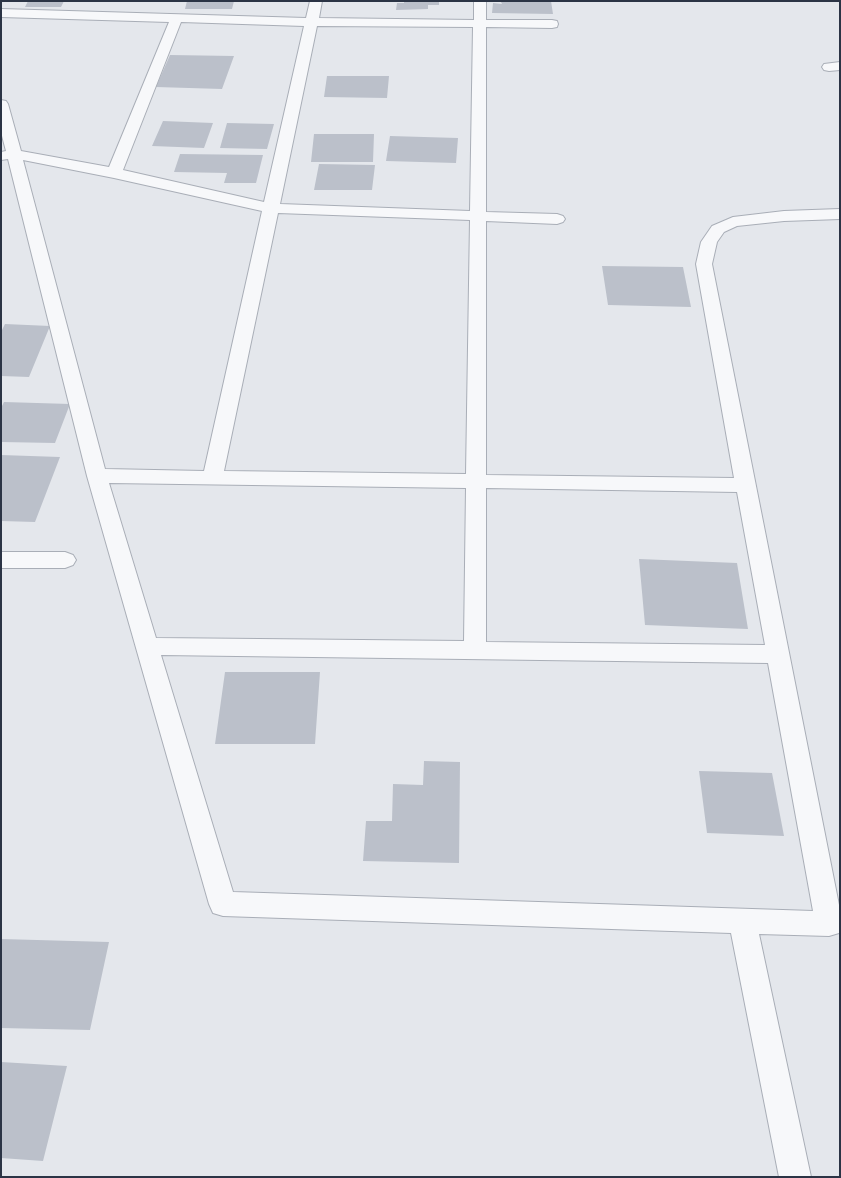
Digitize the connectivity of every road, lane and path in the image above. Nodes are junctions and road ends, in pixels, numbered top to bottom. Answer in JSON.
{"nodes":[{"id":1,"x":316,"y":1,"type":"edge"},
{"id":2,"x":480,"y":1,"type":"edge"},
{"id":3,"x":1,"y":13,"type":"edge"},
{"id":4,"x":176,"y":19,"type":"junction"},
{"id":5,"x":312,"y":22,"type":"junction"},
{"id":6,"x":480,"y":23,"type":"junction"},
{"id":7,"x":552,"y":24,"type":"dead end"},
{"id":8,"x":1,"y":104,"type":"edge"},
{"id":9,"x":7,"y":155,"type":"edge"},
{"id":10,"x":114,"y":173,"type":"junction"},
{"id":11,"x":271,"y":208,"type":"junction"},
{"id":12,"x":840,"y":214,"type":"edge"},
{"id":13,"x":478,"y":216,"type":"junction"},
{"id":14,"x":557,"y":219,"type":"dead end"},
{"id":15,"x":96,"y":476,"type":"junction"},
{"id":16,"x":212,"y":478,"type":"junction"},
{"id":17,"x":476,"y":481,"type":"junction"},
{"id":18,"x":746,"y":485,"type":"junction"},
{"id":19,"x":1,"y":560,"type":"edge"},
{"id":20,"x":65,"y":560,"type":"dead end"},
{"id":21,"x":146,"y":646,"type":"junction"},
{"id":22,"x":475,"y":650,"type":"junction"},
{"id":23,"x":778,"y":654,"type":"junction"},
{"id":24,"x":743,"y":922,"type":"junction"},
{"id":25,"x":795,"y":1177,"type":"edge"}],
"edges":[{"from":1,"to":5,"type":"street"},
{"from":2,"to":6,"type":"street"},
{"from":3,"to":4,"type":"street"},
{"from":4,"to":5,"type":"street"},
{"from":4,"to":10,"type":"street"},
{"from":5,"to":6,"type":"street"},
{"from":5,"to":11,"type":"street"},
{"from":6,"to":7,"type":"street"},
{"from":6,"to":13,"type":"street"},
{"from":8,"to":9,"type":"street"},
{"from":9,"to":10,"type":"street"},
{"from":9,"to":15,"type":"street"},
{"from":10,"to":11,"type":"street"},
{"from":11,"to":13,"type":"street"},
{"from":11,"to":16,"type":"street"},
{"from":12,"to":18,"type":"street"},
{"from":13,"to":14,"type":"street"},
{"from":13,"to":17,"type":"street"},
{"from":15,"to":16,"type":"street"},
{"from":15,"to":21,"type":"street"},
{"from":16,"to":17,"type":"street"},
{"from":17,"to":18,"type":"street"},
{"from":17,"to":22,"type":"street"},
{"from":18,"to":23,"type":"street"},
{"from":19,"to":20,"type":"street"},
{"from":21,"to":22,"type":"street"},
{"from":21,"to":24,"type":"street"},
{"from":22,"to":23,"type":"street"},
{"from":23,"to":24,"type":"street"},
{"from":24,"to":25,"type":"street"}]}
